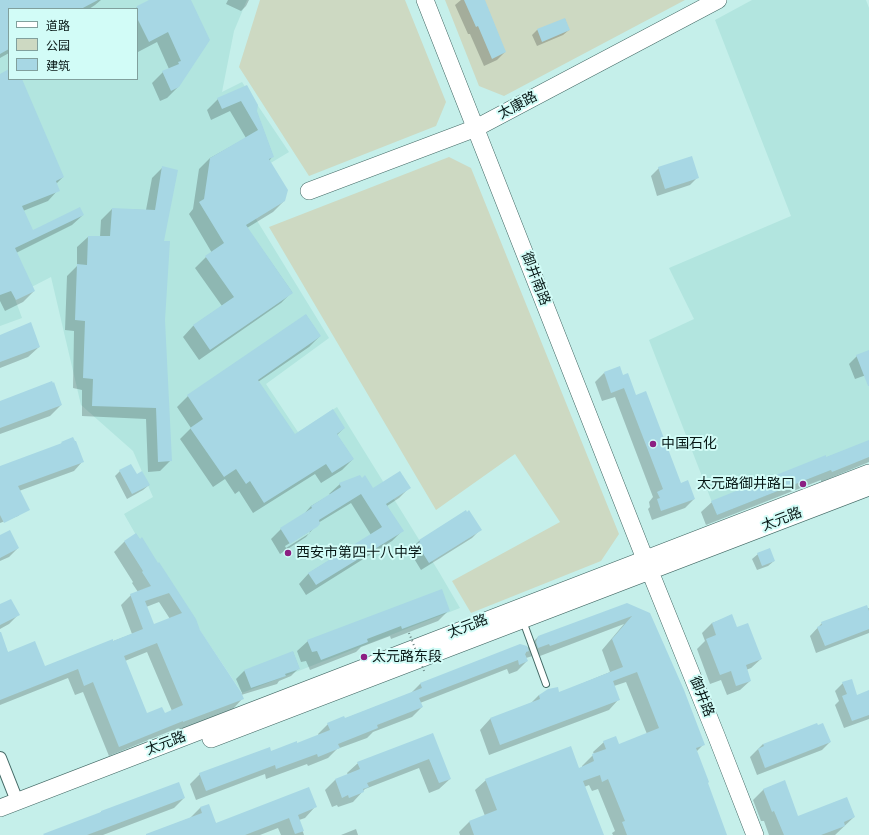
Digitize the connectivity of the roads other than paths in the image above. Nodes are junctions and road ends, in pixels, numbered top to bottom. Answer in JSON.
{"nodes":[{"id":1,"x":425,"y":0,"type":"edge"},
{"id":2,"x":718,"y":0,"type":"edge"},
{"id":3,"x":476,"y":128,"type":"junction"},
{"id":4,"x":309,"y":191,"type":"dead end"},
{"id":5,"x":869,"y":473,"type":"edge"},
{"id":6,"x":869,"y":487,"type":"edge"},
{"id":7,"x":647,"y":565,"type":"junction"},
{"id":8,"x":523,"y":620,"type":"junction"},
{"id":9,"x":546,"y":684,"type":"dead end"},
{"id":10,"x":0,"y":758,"type":"edge"},
{"id":11,"x":17,"y":801,"type":"junction"},
{"id":12,"x":0,"y":808,"type":"edge"},
{"id":13,"x":0,"y":820,"type":"edge"},
{"id":14,"x":755,"y":835,"type":"edge"}],
"edges":[{"from":1,"to":3,"type":"main road","name":"御井南路"},
{"from":2,"to":3,"type":"main road","name":"太康路"},
{"from":3,"to":4,"type":"main road","name":"太康路"},
{"from":3,"to":7,"type":"main road","name":"御井南路"},
{"from":5,"to":7,"type":"main road","name":"太元路"},
{"from":6,"to":7,"type":"main road","name":"太元路"},
{"from":7,"to":8,"type":"main road","name":"太元路"},
{"from":7,"to":11,"type":"main road","name":"太元路"},
{"from":7,"to":14,"type":"main road","name":"御井路"},
{"from":8,"to":9,"type":"lane"},
{"from":8,"to":13,"type":"main road","name":"太元路"},
{"from":10,"to":11,"type":"street"},
{"from":11,"to":12,"type":"main road","name":"太元路"}]}
